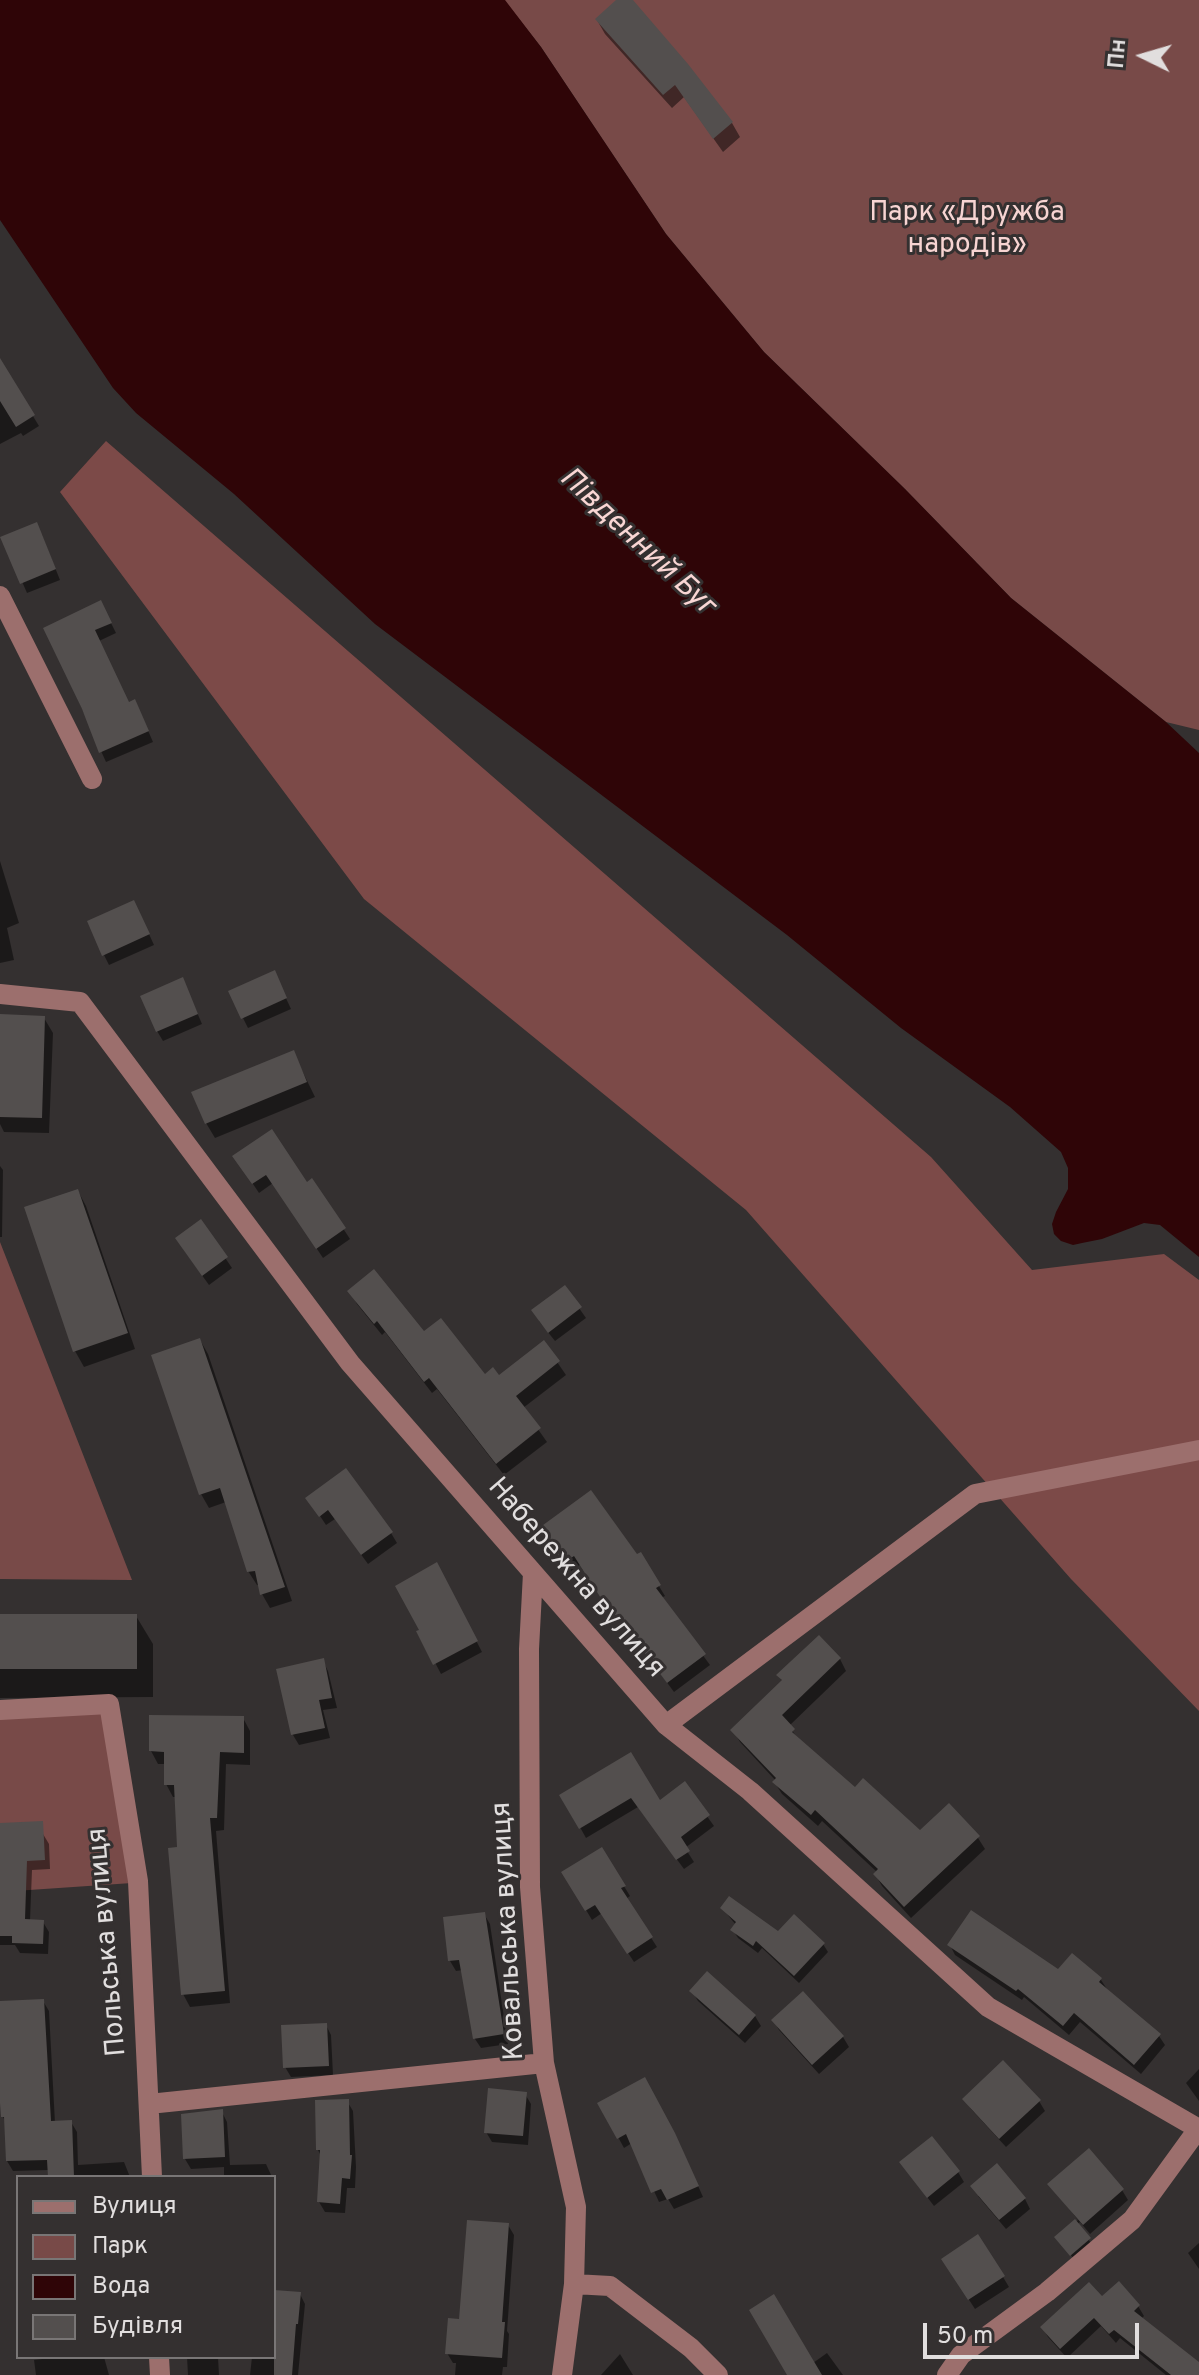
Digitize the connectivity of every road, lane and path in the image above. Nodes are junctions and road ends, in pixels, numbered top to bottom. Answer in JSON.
{"nodes":[{"id":1,"x":0,"y":596,"type":"edge"},
{"id":2,"x":92,"y":779,"type":"dead end"},
{"id":3,"x":0,"y":994,"type":"edge"},
{"id":4,"x":1199,"y":1450,"type":"edge"},
{"id":5,"x":533,"y":1573,"type":"junction"},
{"id":6,"x":0,"y":1710,"type":"edge"},
{"id":7,"x":666,"y":1725,"type":"junction"},
{"id":8,"x":544,"y":2063,"type":"junction"},
{"id":9,"x":149,"y":2104,"type":"junction"},
{"id":10,"x":1199,"y":2129,"type":"edge"},
{"id":11,"x":152,"y":2175,"type":"edge"},
{"id":12,"x":574,"y":2284,"type":"junction"},
{"id":13,"x":562,"y":2375,"type":"edge"},
{"id":14,"x":718,"y":2375,"type":"edge"},
{"id":15,"x":947,"y":2375,"type":"edge"}],
"edges":[{"from":1,"to":2,"type":"street"},
{"from":3,"to":5,"type":"street","name":"Набережна вулиця"},
{"from":4,"to":7,"type":"street"},
{"from":5,"to":7,"type":"street","name":"Набережна вулиця"},
{"from":5,"to":8,"type":"street","name":"Ковальська вулиця"},
{"from":6,"to":9,"type":"street","name":"Польська вулиця"},
{"from":7,"to":10,"type":"street","name":"Набережна вулиця"},
{"from":8,"to":9,"type":"street"},
{"from":8,"to":12,"type":"street","name":"Ковальська вулиця"},
{"from":9,"to":11,"type":"street","name":"Польська вулиця"},
{"from":10,"to":15,"type":"street"},
{"from":12,"to":13,"type":"street","name":"Ковальська вулиця"},
{"from":12,"to":14,"type":"street"}]}
